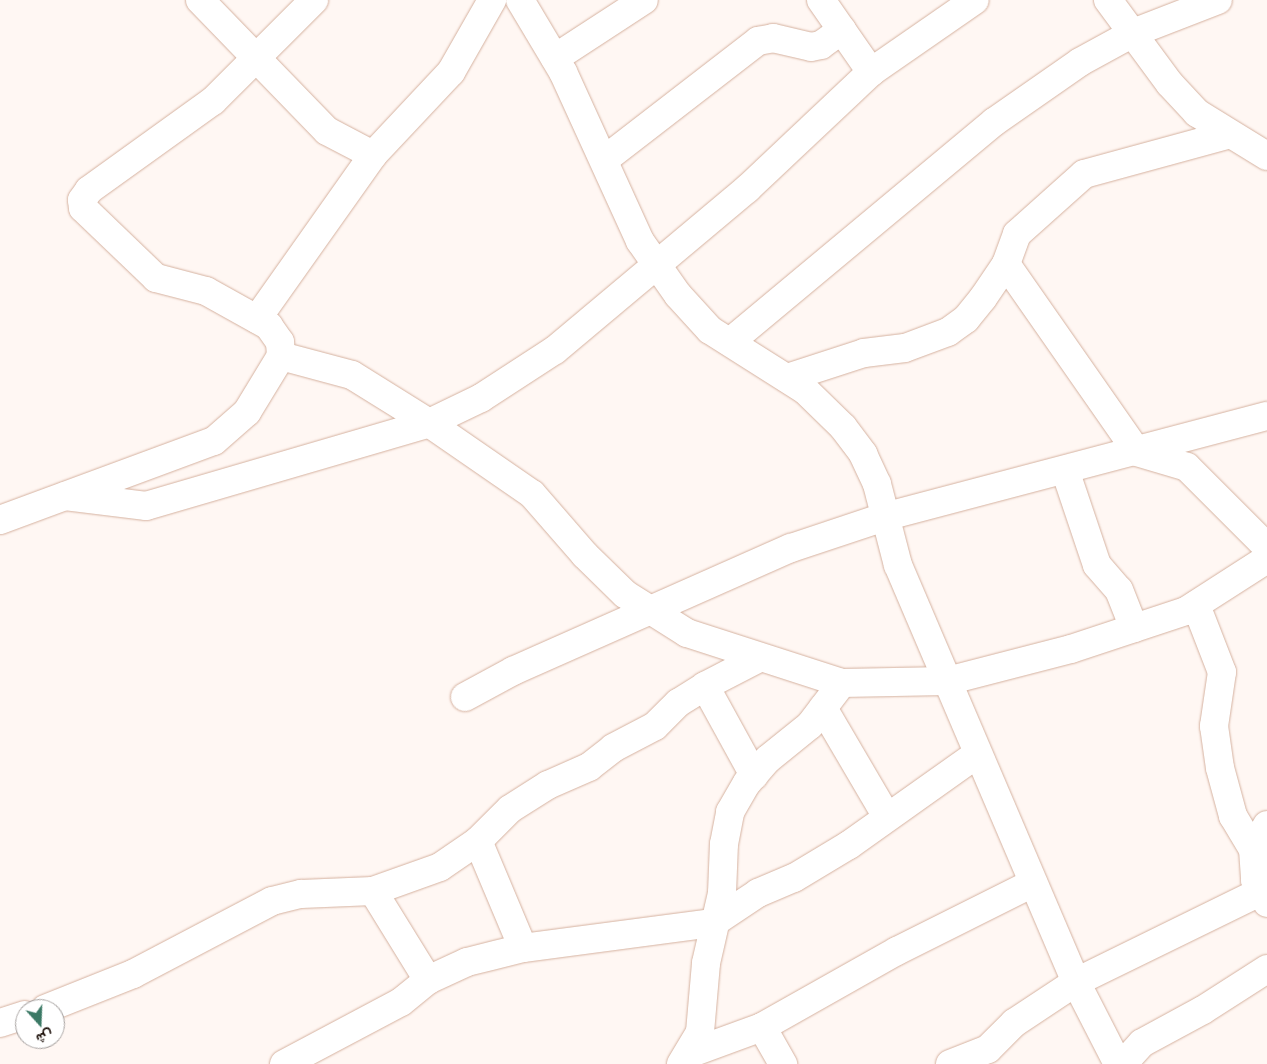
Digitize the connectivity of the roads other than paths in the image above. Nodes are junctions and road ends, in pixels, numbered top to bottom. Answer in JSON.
{"nodes":[{"id":1,"x":200,"y":0,"type":"edge"},
{"id":2,"x":314,"y":0,"type":"edge"},
{"id":3,"x":492,"y":0,"type":"edge"},
{"id":4,"x":520,"y":0,"type":"edge"},
{"id":5,"x":644,"y":0,"type":"edge"},
{"id":6,"x":821,"y":0,"type":"edge"},
{"id":7,"x":975,"y":0,"type":"edge"},
{"id":8,"x":1108,"y":0,"type":"edge"},
{"id":9,"x":1218,"y":0,"type":"edge"},
{"id":10,"x":842,"y":30,"type":"junction"},
{"id":11,"x":1133,"y":32,"type":"junction"},
{"id":12,"x":555,"y":58,"type":"junction"},
{"id":13,"x":256,"y":60,"type":"junction"},
{"id":14,"x":871,"y":72,"type":"junction"},
{"id":15,"x":1230,"y":134,"type":"junction"},
{"id":16,"x":373,"y":155,"type":"junction"},
{"id":17,"x":1267,"y":156,"type":"edge"},
{"id":18,"x":604,"y":160,"type":"junction"},
{"id":19,"x":656,"y":263,"type":"junction"},
{"id":20,"x":1006,"y":264,"type":"junction"},
{"id":21,"x":257,"y":319,"type":"junction"},
{"id":22,"x":730,"y":342,"type":"junction"},
{"id":23,"x":281,"y":356,"type":"junction"},
{"id":24,"x":787,"y":378,"type":"junction"},
{"id":25,"x":1267,"y":416,"type":"edge"},
{"id":26,"x":428,"y":423,"type":"junction"},
{"id":27,"x":1137,"y":452,"type":"junction"},
{"id":28,"x":1065,"y":470,"type":"junction"},
{"id":29,"x":65,"y":496,"type":"junction"},
{"id":30,"x":884,"y":517,"type":"junction"},
{"id":31,"x":0,"y":520,"type":"edge"},
{"id":32,"x":1267,"y":547,"type":"edge"},
{"id":33,"x":1267,"y":559,"type":"edge"},
{"id":34,"x":1196,"y":605,"type":"junction"},
{"id":35,"x":650,"y":610,"type":"junction"},
{"id":36,"x":1134,"y":628,"type":"junction"},
{"id":37,"x":759,"y":658,"type":"junction"},
{"id":38,"x":947,"y":681,"type":"junction"},
{"id":39,"x":842,"y":683,"type":"junction"},
{"id":40,"x":705,"y":686,"type":"junction"},
{"id":41,"x":465,"y":697,"type":"dead end"},
{"id":42,"x":823,"y":708,"type":"junction"},
{"id":43,"x":977,"y":754,"type":"junction"},
{"id":44,"x":754,"y":775,"type":"junction"},
{"id":45,"x":887,"y":817,"type":"junction"},
{"id":46,"x":1267,"y":825,"type":"edge"},
{"id":47,"x":478,"y":841,"type":"junction"},
{"id":48,"x":1253,"y":849,"type":"junction"},
{"id":49,"x":1033,"y":882,"type":"junction"},
{"id":50,"x":373,"y":891,"type":"junction"},
{"id":51,"x":1263,"y":897,"type":"edge"},
{"id":52,"x":713,"y":923,"type":"junction"},
{"id":53,"x":523,"y":948,"type":"junction"},
{"id":54,"x":1267,"y":969,"type":"edge"},
{"id":55,"x":428,"y":980,"type":"junction"},
{"id":56,"x":1076,"y":982,"type":"junction"},
{"id":57,"x":65,"y":1001,"type":"edge"},
{"id":58,"x":15,"y":1018,"type":"edge"},
{"id":59,"x":0,"y":1023,"type":"edge"},
{"id":60,"x":762,"y":1027,"type":"junction"},
{"id":61,"x":686,"y":1058,"type":"edge"},
{"id":62,"x":294,"y":1062,"type":"edge"},
{"id":63,"x":783,"y":1064,"type":"edge"},
{"id":64,"x":950,"y":1064,"type":"edge"},
{"id":65,"x":1118,"y":1064,"type":"edge"},
{"id":66,"x":1123,"y":1064,"type":"edge"}],
"edges":[{"from":1,"to":13,"type":"street"},
{"from":2,"to":13,"type":"street"},
{"from":3,"to":16,"type":"street"},
{"from":4,"to":12,"type":"street"},
{"from":5,"to":12,"type":"street"},
{"from":6,"to":10,"type":"street"},
{"from":7,"to":14,"type":"street"},
{"from":8,"to":11,"type":"street"},
{"from":9,"to":11,"type":"street"},
{"from":10,"to":14,"type":"street"},
{"from":10,"to":18,"type":"street"},
{"from":11,"to":15,"type":"street"},
{"from":11,"to":22,"type":"street"},
{"from":12,"to":18,"type":"street"},
{"from":13,"to":16,"type":"street"},
{"from":13,"to":21,"type":"street"},
{"from":14,"to":19,"type":"street"},
{"from":15,"to":17,"type":"street"},
{"from":15,"to":20,"type":"street"},
{"from":16,"to":21,"type":"street"},
{"from":18,"to":19,"type":"street"},
{"from":19,"to":22,"type":"street"},
{"from":19,"to":26,"type":"street"},
{"from":20,"to":24,"type":"street"},
{"from":20,"to":27,"type":"street"},
{"from":21,"to":23,"type":"street"},
{"from":22,"to":24,"type":"street"},
{"from":23,"to":26,"type":"street"},
{"from":23,"to":29,"type":"street"},
{"from":24,"to":30,"type":"street"},
{"from":25,"to":27,"type":"street"},
{"from":26,"to":29,"type":"street"},
{"from":26,"to":35,"type":"street"},
{"from":27,"to":28,"type":"street"},
{"from":27,"to":32,"type":"street"},
{"from":28,"to":30,"type":"street"},
{"from":28,"to":36,"type":"street"},
{"from":29,"to":31,"type":"street"},
{"from":30,"to":35,"type":"street"},
{"from":30,"to":38,"type":"street"},
{"from":33,"to":34,"type":"street"},
{"from":34,"to":36,"type":"street"},
{"from":34,"to":48,"type":"street"},
{"from":35,"to":37,"type":"street"},
{"from":35,"to":41,"type":"street"},
{"from":36,"to":38,"type":"street"},
{"from":37,"to":39,"type":"street"},
{"from":37,"to":40,"type":"street"},
{"from":38,"to":39,"type":"street"},
{"from":38,"to":43,"type":"street"},
{"from":39,"to":42,"type":"street"},
{"from":40,"to":44,"type":"street"},
{"from":40,"to":47,"type":"street"},
{"from":42,"to":44,"type":"street"},
{"from":42,"to":45,"type":"street"},
{"from":43,"to":45,"type":"street"},
{"from":43,"to":49,"type":"street"},
{"from":44,"to":52,"type":"street"},
{"from":45,"to":52,"type":"street"},
{"from":46,"to":48,"type":"street"},
{"from":47,"to":50,"type":"street"},
{"from":47,"to":53,"type":"street"},
{"from":48,"to":51,"type":"street"},
{"from":49,"to":56,"type":"street"},
{"from":49,"to":60,"type":"street"},
{"from":50,"to":55,"type":"street"},
{"from":50,"to":57,"type":"street"},
{"from":51,"to":56,"type":"street"},
{"from":52,"to":53,"type":"street"},
{"from":52,"to":61,"type":"street"},
{"from":53,"to":55,"type":"street"},
{"from":54,"to":66,"type":"street"},
{"from":55,"to":62,"type":"street"},
{"from":56,"to":64,"type":"street"},
{"from":56,"to":65,"type":"street"},
{"from":58,"to":59,"type":"street"},
{"from":60,"to":61,"type":"street"},
{"from":60,"to":63,"type":"street"}]}
